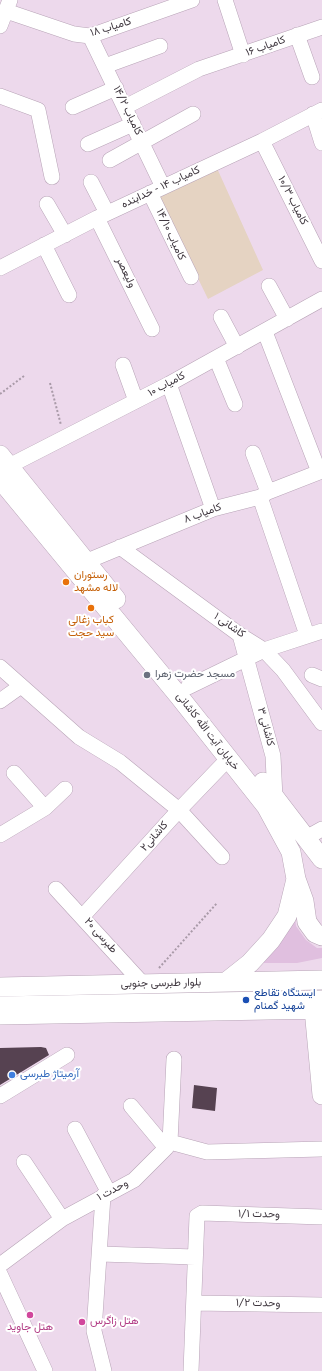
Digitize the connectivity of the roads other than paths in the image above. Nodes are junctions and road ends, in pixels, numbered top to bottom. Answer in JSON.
{"nodes":[{"id":1,"x":192,"y":0,"type":"edge"},
{"id":2,"x":225,"y":0,"type":"edge"},
{"id":3,"x":8,"y":5,"type":"edge"},
{"id":4,"x":0,"y":26,"type":"edge"},
{"id":5,"x":322,"y":27,"type":"edge"},
{"id":6,"x":297,"y":35,"type":"junction"},
{"id":7,"x":90,"y":36,"type":"junction"},
{"id":8,"x":160,"y":46,"type":"dead end"},
{"id":9,"x":243,"y":55,"type":"junction"},
{"id":10,"x":105,"y":66,"type":"junction"},
{"id":11,"x":312,"y":77,"type":"dead end"},
{"id":12,"x":116,"y":88,"type":"junction"},
{"id":13,"x":0,"y":96,"type":"edge"},
{"id":14,"x":73,"y":107,"type":"dead end"},
{"id":15,"x":126,"y":107,"type":"junction"},
{"id":16,"x":317,"y":112,"type":"edge"},
{"id":17,"x":193,"y":114,"type":"dead end"},
{"id":18,"x":133,"y":124,"type":"junction"},
{"id":19,"x":262,"y":141,"type":"junction"},
{"id":20,"x":142,"y":143,"type":"junction"},
{"id":21,"x":322,"y":143,"type":"edge"},
{"id":22,"x":88,"y":144,"type":"dead end"},
{"id":23,"x":110,"y":160,"type":"dead end"},
{"id":24,"x":52,"y":177,"type":"dead end"},
{"id":25,"x":90,"y":182,"type":"dead end"},
{"id":26,"x":157,"y":190,"type":"junction"},
{"id":27,"x":47,"y":204,"type":"dead end"},
{"id":28,"x":102,"y":216,"type":"junction"},
{"id":29,"x":64,"y":235,"type":"junction"},
{"id":30,"x":44,"y":246,"type":"junction"},
{"id":31,"x":322,"y":261,"type":"edge"},
{"id":32,"x":0,"y":268,"type":"edge"},
{"id":33,"x":191,"y":278,"type":"dead end"},
{"id":34,"x":269,"y":286,"type":"dead end"},
{"id":35,"x":68,"y":295,"type":"dead end"},
{"id":36,"x":321,"y":305,"type":"edge"},
{"id":37,"x":221,"y":317,"type":"dead end"},
{"id":38,"x":287,"y":319,"type":"junction"},
{"id":39,"x":152,"y":329,"type":"dead end"},
{"id":40,"x":265,"y":332,"type":"junction"},
{"id":41,"x":237,"y":347,"type":"junction"},
{"id":42,"x":216,"y":358,"type":"junction"},
{"id":43,"x":123,"y":364,"type":"dead end"},
{"id":44,"x":169,"y":384,"type":"junction"},
{"id":45,"x":136,"y":401,"type":"junction"},
{"id":46,"x":236,"y":404,"type":"dead end"},
{"id":47,"x":253,"y":453,"type":"dead end"},
{"id":48,"x":3,"y":467,"type":"edge"},
{"id":49,"x":321,"y":471,"type":"edge"},
{"id":50,"x":264,"y":494,"type":"junction"},
{"id":51,"x":213,"y":509,"type":"junction"},
{"id":52,"x":120,"y":547,"type":"junction"},
{"id":53,"x":85,"y":562,"type":"junction"},
{"id":54,"x":322,"y":631,"type":"edge"},
{"id":55,"x":240,"y":635,"type":"junction"},
{"id":56,"x":307,"y":635,"type":"junction"},
{"id":57,"x":264,"y":650,"type":"junction"},
{"id":58,"x":246,"y":658,"type":"junction"},
{"id":59,"x":0,"y":667,"type":"edge"},
{"id":60,"x":21,"y":686,"type":"junction"},
{"id":61,"x":188,"y":687,"type":"junction"},
{"id":62,"x":0,"y":701,"type":"edge"},
{"id":63,"x":322,"y":723,"type":"edge"},
{"id":64,"x":228,"y":759,"type":"junction"},
{"id":65,"x":14,"y":773,"type":"dead end"},
{"id":66,"x":65,"y":789,"type":"dead end"},
{"id":67,"x":275,"y":798,"type":"junction"},
{"id":68,"x":45,"y":808,"type":"junction"},
{"id":69,"x":179,"y":810,"type":"junction"},
{"id":70,"x":322,"y":829,"type":"edge"},
{"id":71,"x":0,"y":835,"type":"edge"},
{"id":72,"x":306,"y":838,"type":"junction"},
{"id":73,"x":222,"y":857,"type":"dead end"},
{"id":74,"x":322,"y":859,"type":"edge"},
{"id":75,"x":296,"y":878,"type":"junction"},
{"id":76,"x":56,"y":889,"type":"dead end"},
{"id":77,"x":82,"y":917,"type":"junction"},
{"id":78,"x":322,"y":936,"type":"edge"},
{"id":79,"x":322,"y":980,"type":"edge"},
{"id":80,"x":226,"y":982,"type":"junction"},
{"id":81,"x":149,"y":984,"type":"junction"},
{"id":82,"x":0,"y":988,"type":"edge"},
{"id":83,"x":0,"y":998,"type":"edge"},
{"id":84,"x":320,"y":1002,"type":"edge"},
{"id":85,"x":0,"y":1004,"type":"edge"},
{"id":86,"x":0,"y":1015,"type":"edge"},
{"id":87,"x":67,"y":1055,"type":"dead end"},
{"id":88,"x":174,"y":1059,"type":"dead end"},
{"id":89,"x":322,"y":1095,"type":"edge"},
{"id":90,"x":0,"y":1096,"type":"edge"},
{"id":91,"x":131,"y":1106,"type":"dead end"},
{"id":92,"x":75,"y":1129,"type":"dead end"},
{"id":93,"x":168,"y":1145,"type":"junction"},
{"id":94,"x":322,"y":1149,"type":"edge"},
{"id":95,"x":24,"y":1162,"type":"dead end"},
{"id":96,"x":106,"y":1194,"type":"junction"},
{"id":97,"x":322,"y":1216,"type":"edge"},
{"id":98,"x":62,"y":1219,"type":"junction"},
{"id":99,"x":100,"y":1254,"type":"junction"},
{"id":100,"x":195,"y":1257,"type":"junction"},
{"id":101,"x":0,"y":1265,"type":"edge"},
{"id":102,"x":0,"y":1274,"type":"edge"},
{"id":103,"x":194,"y":1303,"type":"junction"},
{"id":104,"x":322,"y":1305,"type":"edge"},
{"id":105,"x":45,"y":1371,"type":"edge"},
{"id":106,"x":104,"y":1371,"type":"edge"},
{"id":107,"x":192,"y":1371,"type":"edge"}],
"edges":[{"from":1,"to":7,"type":"street","name":"کامیاب ۱۸"},
{"from":2,"to":9,"type":"street"},
{"from":3,"to":4,"type":"street"},
{"from":3,"to":7,"type":"street","name":"کامیاب ۱۸"},
{"from":5,"to":6,"type":"street","name":"کامیاب ۱۶"},
{"from":6,"to":9,"type":"street","name":"کامیاب ۱۶"},
{"from":6,"to":11,"type":"street"},
{"from":7,"to":10,"type":"street","name":"کامیاب ۱۴/۲"},
{"from":8,"to":10,"type":"street"},
{"from":9,"to":15,"type":"street","name":"کامیاب ۱۶"},
{"from":10,"to":12,"type":"street","name":"کامیاب ۱۴/۲"},
{"from":12,"to":14,"type":"street"},
{"from":12,"to":15,"type":"street","name":"کامیاب ۱۴/۲"},
{"from":13,"to":24,"type":"street"},
{"from":15,"to":18,"type":"street","name":"کامیاب ۱۴/۲"},
{"from":16,"to":19,"type":"street","name":"کامیاب ۱۴ - خدابنده"},
{"from":16,"to":21,"type":"street"},
{"from":17,"to":20,"type":"street"},
{"from":18,"to":20,"type":"street","name":"کامیاب ۱۴/۲"},
{"from":18,"to":22,"type":"street"},
{"from":19,"to":26,"type":"street","name":"کامیاب ۱۴ - خدابنده"},
{"from":19,"to":31,"type":"street","name":"کامیاب ۱۰/۳"},
{"from":20,"to":23,"type":"street"},
{"from":20,"to":26,"type":"street","name":"کامیاب ۱۴/۲"},
{"from":25,"to":28,"type":"street","name":"ولیعصر"},
{"from":26,"to":28,"type":"street","name":"کامیاب ۱۴ - خدابنده"},
{"from":26,"to":33,"type":"street","name":"کامیاب ۱۴/۱۰"},
{"from":27,"to":29,"type":"street"},
{"from":28,"to":29,"type":"street","name":"کامیاب ۱۴ - خدابنده"},
{"from":28,"to":39,"type":"street","name":"ولیعصر"},
{"from":29,"to":30,"type":"street","name":"کامیاب ۱۴ - خدابنده"},
{"from":30,"to":32,"type":"street","name":"کامیاب ۱۴ - خدابنده"},
{"from":30,"to":35,"type":"street"},
{"from":34,"to":38,"type":"street"},
{"from":36,"to":38,"type":"street","name":"کامیاب ۱۰"},
{"from":37,"to":41,"type":"street"},
{"from":38,"to":40,"type":"street","name":"کامیاب ۱۰"},
{"from":40,"to":41,"type":"street","name":"کامیاب ۱۰"},
{"from":40,"to":49,"type":"street"},
{"from":41,"to":42,"type":"street","name":"کامیاب ۱۰"},
{"from":42,"to":44,"type":"street","name":"کامیاب ۱۰"},
{"from":42,"to":46,"type":"street"},
{"from":43,"to":45,"type":"street"},
{"from":44,"to":45,"type":"street","name":"کامیاب ۱۰"},
{"from":44,"to":51,"type":"street"},
{"from":45,"to":48,"type":"street","name":"کامیاب ۱۰"},
{"from":47,"to":50,"type":"street"},
{"from":48,"to":53,"type":"main road","name":"خیابان آیت الله کاشانی"},
{"from":48,"to":64,"type":"main road","name":"خیابان آیت الله کاشانی"},
{"from":49,"to":50,"type":"street","name":"کامیاب ۸"},
{"from":50,"to":51,"type":"street","name":"کامیاب ۸"},
{"from":50,"to":56,"type":"street"},
{"from":51,"to":52,"type":"street","name":"کامیاب ۸"},
{"from":52,"to":53,"type":"street","name":"کامیاب ۸"},
{"from":52,"to":55,"type":"street","name":"کاشانی ۱"},
{"from":53,"to":61,"type":"main road","name":"خیابان آیت الله کاشانی"},
{"from":54,"to":56,"type":"street"},
{"from":55,"to":57,"type":"street","name":"کاشانی ۱"},
{"from":55,"to":58,"type":"street","name":"کاشانی ۳"},
{"from":56,"to":57,"type":"street"},
{"from":57,"to":58,"type":"street"},
{"from":57,"to":63,"type":"street","name":"کاشانی ۱"},
{"from":58,"to":61,"type":"street"},
{"from":58,"to":67,"type":"street","name":"کاشانی ۳"},
{"from":59,"to":60,"type":"street"},
{"from":60,"to":62,"type":"street"},
{"from":60,"to":69,"type":"street"},
{"from":61,"to":67,"type":"main road","name":"خیابان آیت الله کاشانی"},
{"from":64,"to":69,"type":"street","name":"کاشانی۲"},
{"from":64,"to":75,"type":"main road","name":"خیابان آیت الله کاشانی"},
{"from":65,"to":68,"type":"street"},
{"from":66,"to":68,"type":"street"},
{"from":67,"to":72,"type":"main road","name":"خیابان آیت الله کاشانی"},
{"from":68,"to":71,"type":"street"},
{"from":69,"to":73,"type":"street"},
{"from":69,"to":77,"type":"street","name":"کاشانی۲"},
{"from":70,"to":72,"type":"street"},
{"from":72,"to":74,"type":"main road","name":"خیابان آیت الله کاشانی"},
{"from":75,"to":78,"type":"main road"},
{"from":75,"to":80,"type":"main road","name":"خیابان آیت الله کاشانی"},
{"from":76,"to":77,"type":"street","name":"طبرسی ۲۰"},
{"from":77,"to":81,"type":"street","name":"طبرسی ۲۰"},
{"from":79,"to":80,"type":"main road","name":"بلوار طبرسی جنوبی"},
{"from":80,"to":81,"type":"main road","name":"بلوار طبرسی جنوبی"},
{"from":81,"to":82,"type":"main road","name":"بلوار طبرسی جنوبی"},
{"from":83,"to":84,"type":"street"},
{"from":84,"to":85,"type":"street"},
{"from":84,"to":86,"type":"main road"},
{"from":84,"to":89,"type":"main road"},
{"from":87,"to":90,"type":"street"},
{"from":88,"to":93,"type":"street"},
{"from":91,"to":93,"type":"street"},
{"from":92,"to":96,"type":"street"},
{"from":93,"to":94,"type":"street"},
{"from":93,"to":96,"type":"street","name":"وحدت ۱"},
{"from":95,"to":98,"type":"street"},
{"from":96,"to":98,"type":"street","name":"وحدت ۱"},
{"from":96,"to":99,"type":"street"},
{"from":97,"to":100,"type":"street","name":"وحدت ۱/۱"},
{"from":98,"to":101,"type":"street","name":"وحدت ۱"},
{"from":99,"to":100,"type":"street"},
{"from":99,"to":106,"type":"street"},
{"from":100,"to":103,"type":"street"},
{"from":102,"to":105,"type":"street"},
{"from":103,"to":104,"type":"street","name":"وحدت ۱/۲"},
{"from":103,"to":107,"type":"street"}]}
